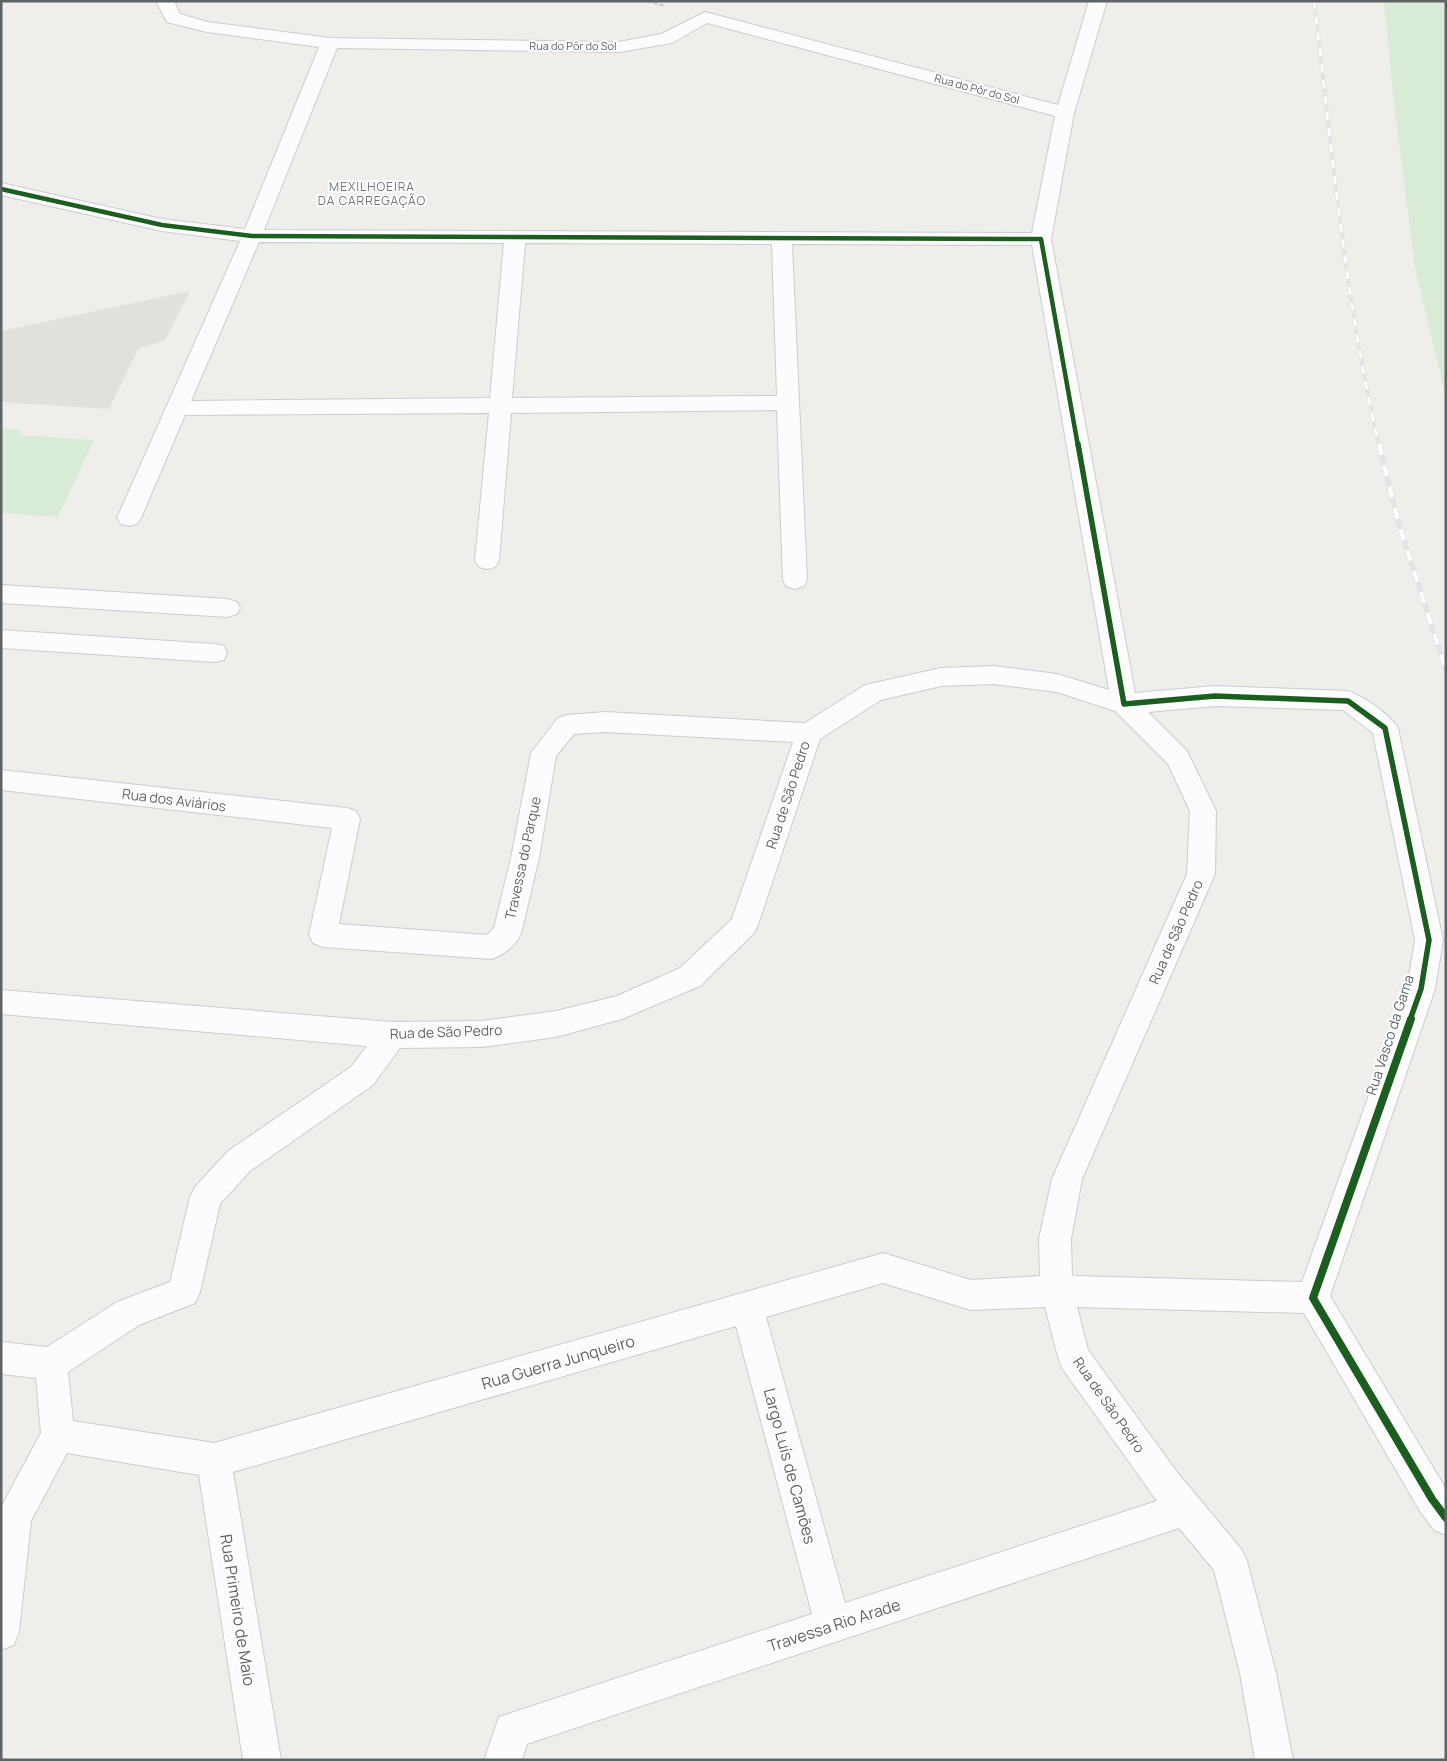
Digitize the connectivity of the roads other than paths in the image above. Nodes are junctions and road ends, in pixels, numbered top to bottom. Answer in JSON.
{"nodes":[{"id":1,"x":165,"y":1,"type":"edge"},
{"id":2,"x":719,"y":1,"type":"edge"},
{"id":3,"x":1098,"y":1,"type":"edge"},
{"id":4,"x":704,"y":17,"type":"junction"},
{"id":5,"x":330,"y":43,"type":"junction"},
{"id":6,"x":1065,"y":113,"type":"junction"},
{"id":7,"x":1,"y":189,"type":"edge"},
{"id":8,"x":252,"y":236,"type":"junction"},
{"id":9,"x":515,"y":237,"type":"junction"},
{"id":10,"x":782,"y":238,"type":"junction"},
{"id":11,"x":1041,"y":239,"type":"junction"},
{"id":12,"x":787,"y":402,"type":"junction"},
{"id":13,"x":500,"y":405,"type":"junction"},
{"id":14,"x":178,"y":408,"type":"junction"},
{"id":15,"x":130,"y":518,"type":"dead end"},
{"id":16,"x":487,"y":561,"type":"dead end"},
{"id":17,"x":795,"y":580,"type":"dead end"},
{"id":18,"x":1,"y":594,"type":"edge"},
{"id":19,"x":228,"y":608,"type":"dead end"},
{"id":20,"x":1,"y":639,"type":"edge"},
{"id":21,"x":215,"y":652,"type":"dead end"},
{"id":22,"x":1124,"y":704,"type":"junction"},
{"id":23,"x":809,"y":733,"type":"junction"},
{"id":24,"x":1,"y":780,"type":"edge"},
{"id":25,"x":347,"y":819,"type":"joint"},
{"id":26,"x":1,"y":1002,"type":"edge"},
{"id":27,"x":392,"y":1034,"type":"junction"},
{"id":28,"x":1057,"y":1291,"type":"junction"},
{"id":29,"x":1313,"y":1298,"type":"junction"},
{"id":30,"x":748,"y":1307,"type":"junction"},
{"id":31,"x":1,"y":1358,"type":"edge"},
{"id":32,"x":52,"y":1364,"type":"junction"},
{"id":33,"x":58,"y":1435,"type":"junction"},
{"id":34,"x":214,"y":1460,"type":"junction"},
{"id":35,"x":1186,"y":1510,"type":"junction"},
{"id":36,"x":1446,"y":1518,"type":"edge"},
{"id":37,"x":833,"y":1626,"type":"junction"},
{"id":38,"x":1,"y":1632,"type":"edge"},
{"id":39,"x":262,"y":1760,"type":"edge"},
{"id":40,"x":503,"y":1760,"type":"edge"},
{"id":41,"x":1274,"y":1760,"type":"edge"}],
"edges":[{"from":1,"to":5,"type":"street","name":"Rua do Pôr do Sol"},
{"from":2,"to":4,"type":"street"},
{"from":3,"to":6,"type":"street"},
{"from":4,"to":5,"type":"street","name":"Rua do Pôr do Sol"},
{"from":4,"to":6,"type":"street","name":"Rua do Pôr do Sol"},
{"from":5,"to":8,"type":"street"},
{"from":6,"to":11,"type":"street"},
{"from":7,"to":8,"type":"street"},
{"from":8,"to":9,"type":"street"},
{"from":8,"to":14,"type":"street"},
{"from":9,"to":10,"type":"street"},
{"from":9,"to":13,"type":"street"},
{"from":10,"to":11,"type":"street"},
{"from":10,"to":12,"type":"street"},
{"from":11,"to":22,"type":"street"},
{"from":12,"to":13,"type":"street"},
{"from":12,"to":17,"type":"street"},
{"from":13,"to":14,"type":"street"},
{"from":13,"to":16,"type":"street"},
{"from":14,"to":15,"type":"street"},
{"from":18,"to":19,"type":"street"},
{"from":20,"to":21,"type":"street"},
{"from":22,"to":23,"type":"street","name":"Rua de São Pedro"},
{"from":22,"to":28,"type":"street","name":"Rua de São Pedro"},
{"from":22,"to":29,"type":"street","name":"Rua Vasco da Gama"},
{"from":23,"to":25,"type":"street","name":"Travessa do Parque"},
{"from":23,"to":27,"type":"street","name":"Rua de São Pedro"},
{"from":24,"to":25,"type":"street","name":"Rua dos Aviários"},
{"from":26,"to":27,"type":"street","name":"Rua de São Pedro"},
{"from":27,"to":32,"type":"street"},
{"from":28,"to":29,"type":"street","name":"Rua Guerra Junqueiro"},
{"from":28,"to":30,"type":"street","name":"Rua Guerra Junqueiro"},
{"from":28,"to":35,"type":"street","name":"Rua de São Pedro"},
{"from":29,"to":36,"type":"street"},
{"from":30,"to":34,"type":"street","name":"Rua Guerra Junqueiro"},
{"from":30,"to":37,"type":"street","name":"Largo Luís de Camões"},
{"from":31,"to":32,"type":"street"},
{"from":32,"to":33,"type":"street"},
{"from":33,"to":34,"type":"street","name":"Rua Guerra Junqueiro"},
{"from":33,"to":38,"type":"street"},
{"from":34,"to":39,"type":"street","name":"Rua Primeiro de Maio"},
{"from":35,"to":37,"type":"street","name":"Travessa Rio Arade"},
{"from":35,"to":41,"type":"street","name":"Rua de São Pedro"},
{"from":37,"to":40,"type":"street","name":"Travessa Rio Arade"}]}
